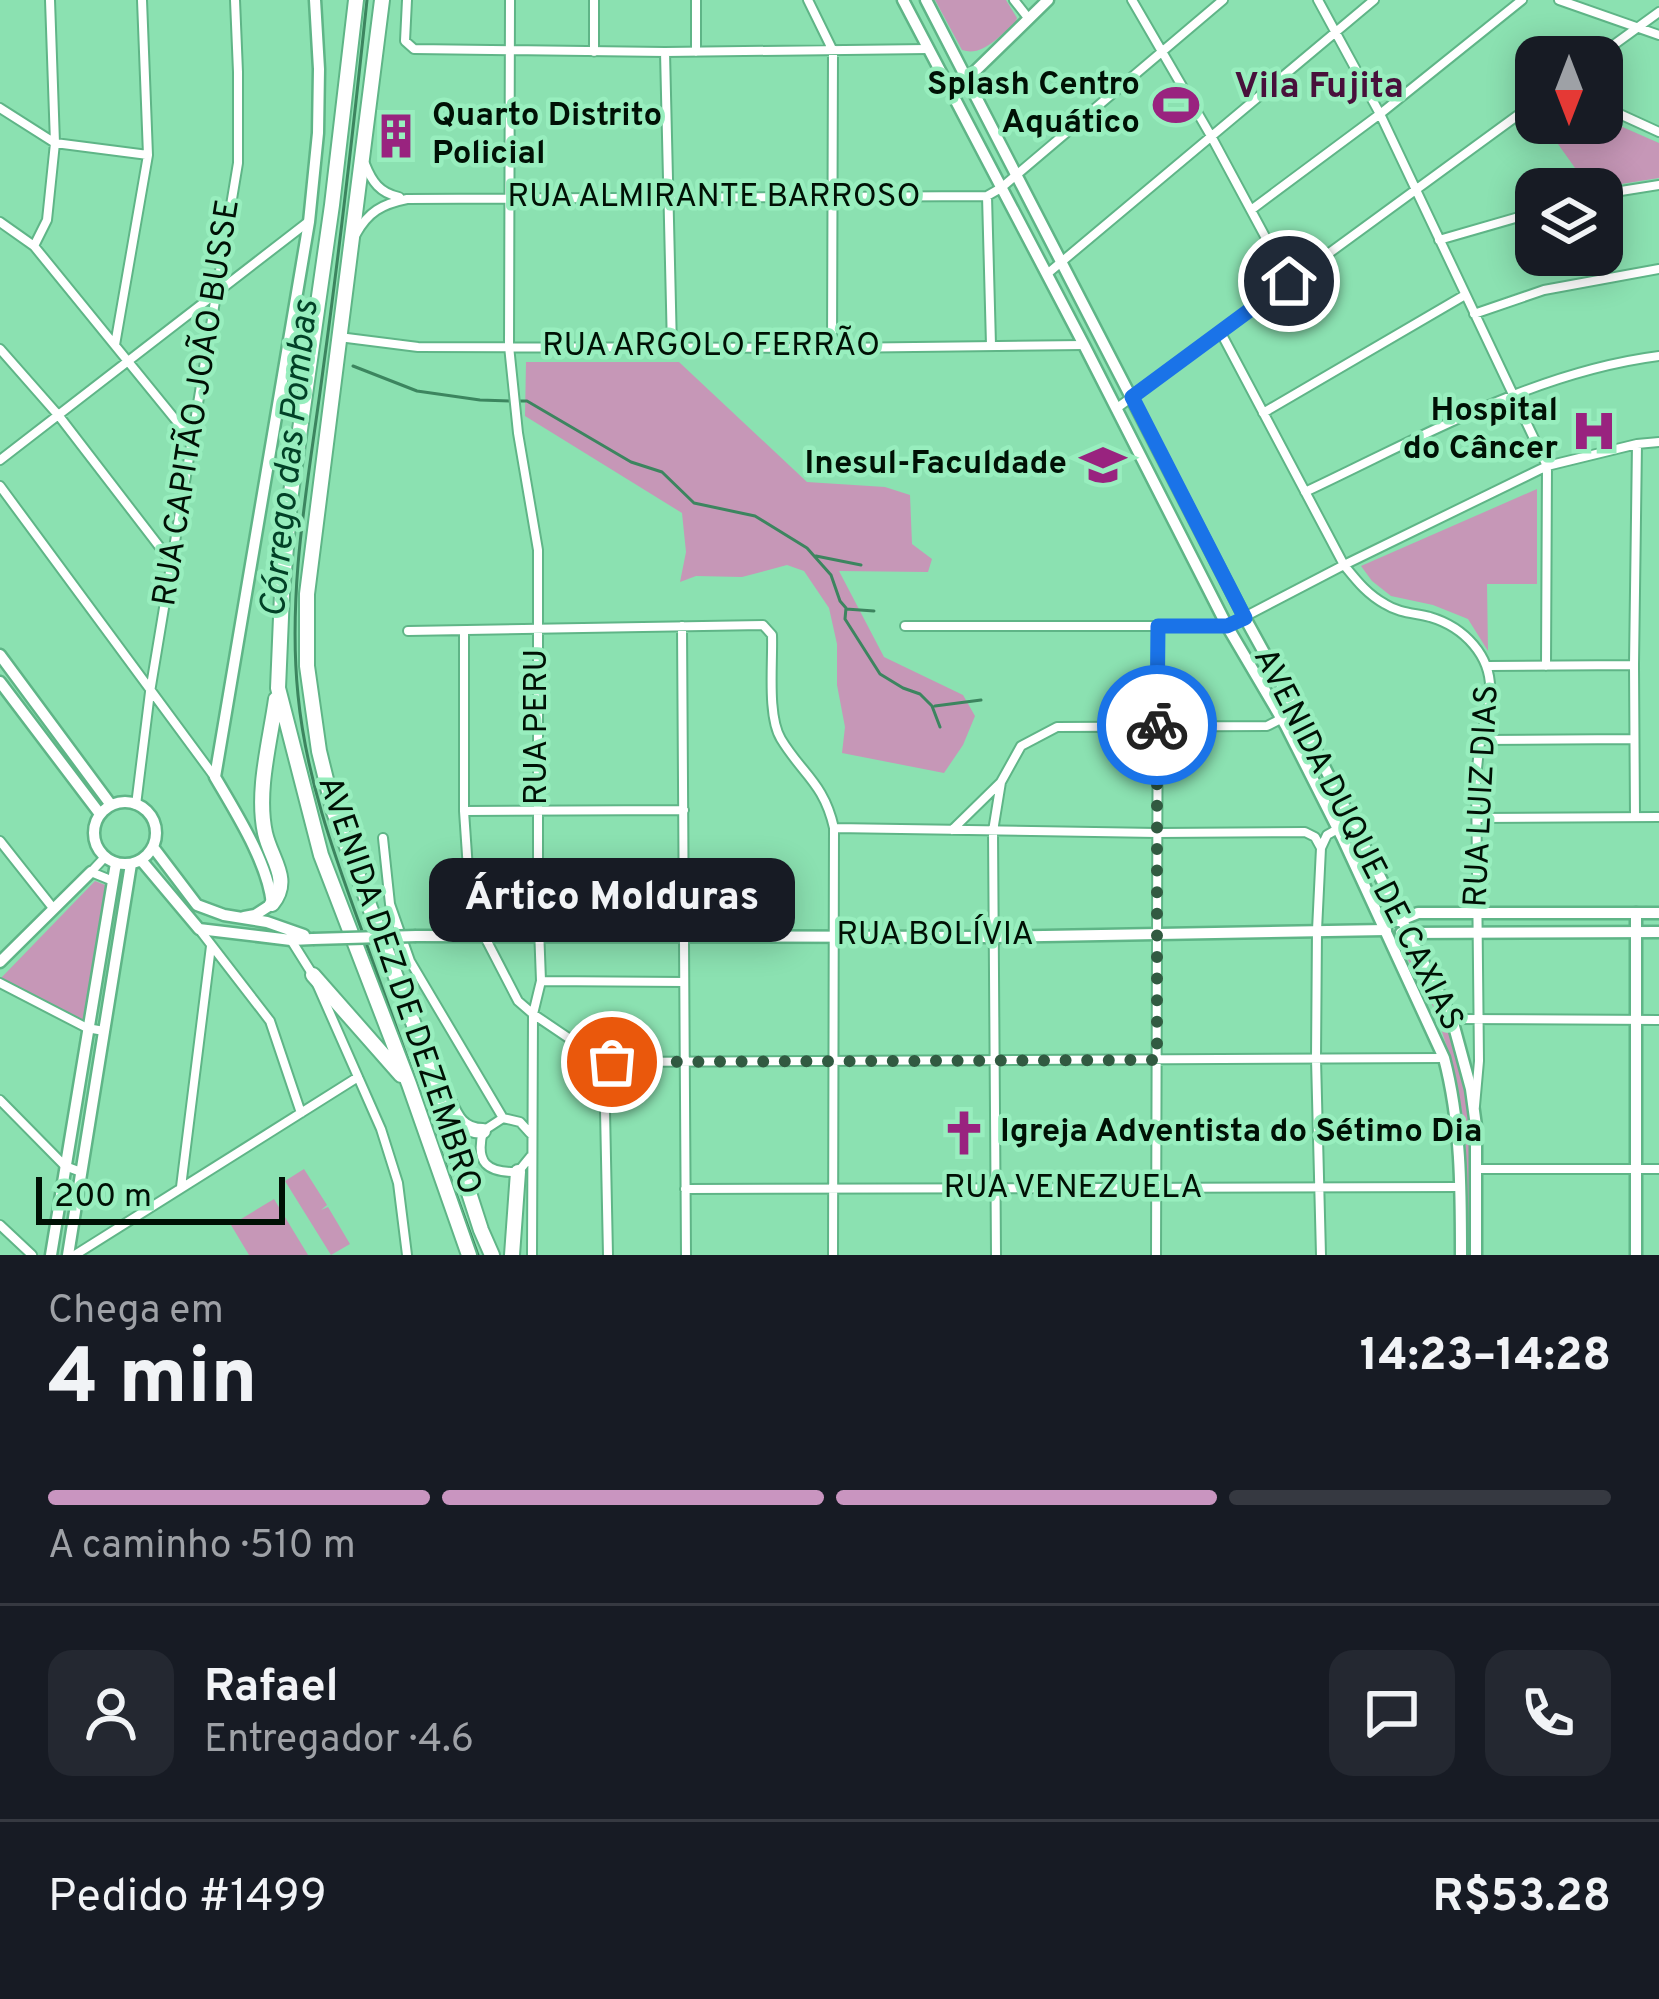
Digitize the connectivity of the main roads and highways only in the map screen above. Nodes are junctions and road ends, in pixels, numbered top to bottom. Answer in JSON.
{"nodes":[{"id":1,"x":356,"y":0,"type":"edge"},
{"id":2,"x":382,"y":0,"type":"edge"},
{"id":3,"x":278,"y":688,"type":"junction"},
{"id":4,"x":272,"y":904,"type":"road end"},
{"id":5,"x":313,"y":975,"type":"road end"},
{"id":6,"x":420,"y":1041,"type":"junction"},
{"id":7,"x":409,"y":1084,"type":"junction"},
{"id":8,"x":483,"y":1131,"type":"road end"},
{"id":9,"x":518,"y":1172,"type":"road end"},
{"id":10,"x":469,"y":1255,"type":"edge"},
{"id":11,"x":492,"y":1255,"type":"edge"},
{"id":12,"x":512,"y":1255,"type":"edge"}],
"edges":[{"from":1,"to":3,"type":"highway","name":"AVENIDA DEZ DE DEZEMBRO"},
{"from":2,"to":6,"type":"highway","name":"AVENIDA DEZ DE DEZEMBRO"},
{"from":3,"to":4,"type":"highway"},
{"from":3,"to":7,"type":"highway","name":"AVENIDA DEZ DE DEZEMBRO"},
{"from":5,"to":7,"type":"highway"},
{"from":6,"to":8,"type":"highway"},
{"from":6,"to":11,"type":"highway","name":"AVENIDA DEZ DE DEZEMBRO"},
{"from":7,"to":10,"type":"highway","name":"AVENIDA DEZ DE DEZEMBRO"},
{"from":9,"to":12,"type":"highway"}]}
